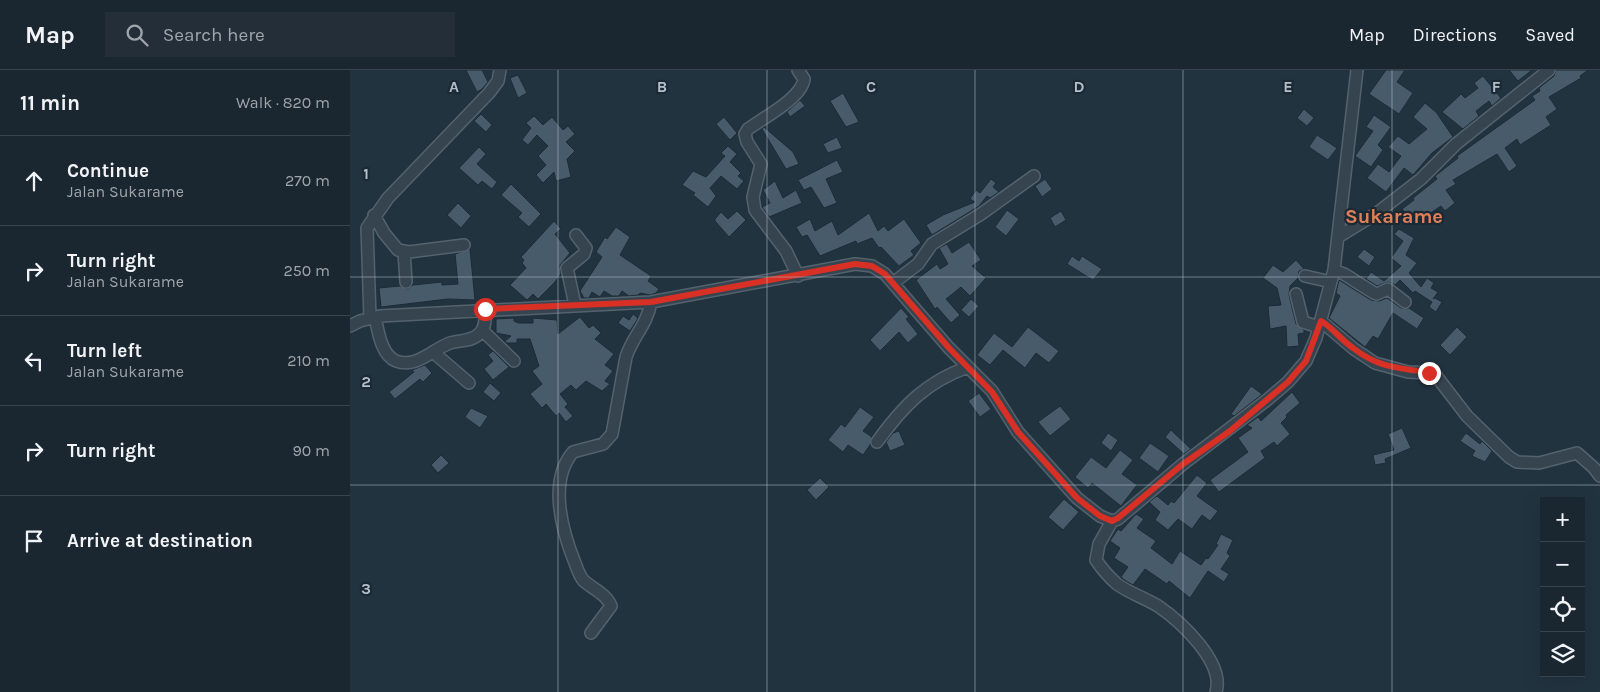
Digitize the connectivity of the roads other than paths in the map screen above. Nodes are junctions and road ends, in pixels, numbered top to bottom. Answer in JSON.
{"nodes":[{"id":1,"x":500,"y":70,"type":"edge"},
{"id":2,"x":798,"y":70,"type":"edge"},
{"id":3,"x":1357,"y":70,"type":"edge"},
{"id":4,"x":1549,"y":70,"type":"edge"},
{"id":5,"x":1034,"y":176,"type":"dead end"},
{"id":6,"x":374,"y":215,"type":"junction"},
{"id":7,"x":576,"y":235,"type":"dead end"},
{"id":8,"x":1338,"y":237,"type":"junction"},
{"id":9,"x":464,"y":245,"type":"dead end"},
{"id":10,"x":404,"y":251,"type":"junction"},
{"id":11,"x":1334,"y":270,"type":"junction"},
{"id":12,"x":798,"y":276,"type":"junction"},
{"id":13,"x":1305,"y":276,"type":"dead end"},
{"id":14,"x":406,"y":282,"type":"dead end"},
{"id":15,"x":1331,"y":282,"type":"junction"},
{"id":16,"x":893,"y":283,"type":"junction"},
{"id":17,"x":1296,"y":294,"type":"dead end"},
{"id":18,"x":651,"y":302,"type":"junction"},
{"id":19,"x":1405,"y":302,"type":"dead end"},
{"id":20,"x":575,"y":305,"type":"junction"},
{"id":21,"x":486,"y":309,"type":"junction"},
{"id":22,"x":372,"y":317,"type":"junction"},
{"id":23,"x":1320,"y":324,"type":"junction"},
{"id":24,"x":350,"y":326,"type":"edge"},
{"id":25,"x":482,"y":330,"type":"junction"},
{"id":26,"x":433,"y":352,"type":"junction"},
{"id":27,"x":514,"y":361,"type":"dead end"},
{"id":28,"x":968,"y":367,"type":"junction"},
{"id":29,"x":469,"y":382,"type":"dead end"},
{"id":30,"x":877,"y":442,"type":"dead end"},
{"id":31,"x":1600,"y":476,"type":"edge"},
{"id":32,"x":1112,"y":521,"type":"junction"},
{"id":33,"x":591,"y":633,"type":"dead end"},
{"id":34,"x":1216,"y":692,"type":"edge"}],
"edges":[{"from":1,"to":6,"type":"street"},
{"from":2,"to":12,"type":"street"},
{"from":3,"to":8,"type":"street"},
{"from":4,"to":8,"type":"street"},
{"from":5,"to":16,"type":"street"},
{"from":6,"to":10,"type":"street"},
{"from":6,"to":22,"type":"street"},
{"from":7,"to":20,"type":"street"},
{"from":8,"to":11,"type":"street"},
{"from":9,"to":10,"type":"street"},
{"from":10,"to":14,"type":"street"},
{"from":11,"to":15,"type":"street"},
{"from":11,"to":19,"type":"street"},
{"from":12,"to":16,"type":"street"},
{"from":12,"to":18,"type":"street"},
{"from":13,"to":15,"type":"street"},
{"from":15,"to":23,"type":"street"},
{"from":16,"to":28,"type":"street"},
{"from":17,"to":23,"type":"street"},
{"from":18,"to":20,"type":"street"},
{"from":18,"to":33,"type":"street"},
{"from":20,"to":21,"type":"street"},
{"from":21,"to":22,"type":"street"},
{"from":21,"to":25,"type":"street"},
{"from":22,"to":24,"type":"street"},
{"from":22,"to":26,"type":"street"},
{"from":23,"to":31,"type":"street"},
{"from":23,"to":32,"type":"street"},
{"from":25,"to":26,"type":"street"},
{"from":25,"to":27,"type":"street"},
{"from":26,"to":29,"type":"street"},
{"from":28,"to":30,"type":"street"},
{"from":28,"to":32,"type":"street"},
{"from":32,"to":34,"type":"street"}]}
